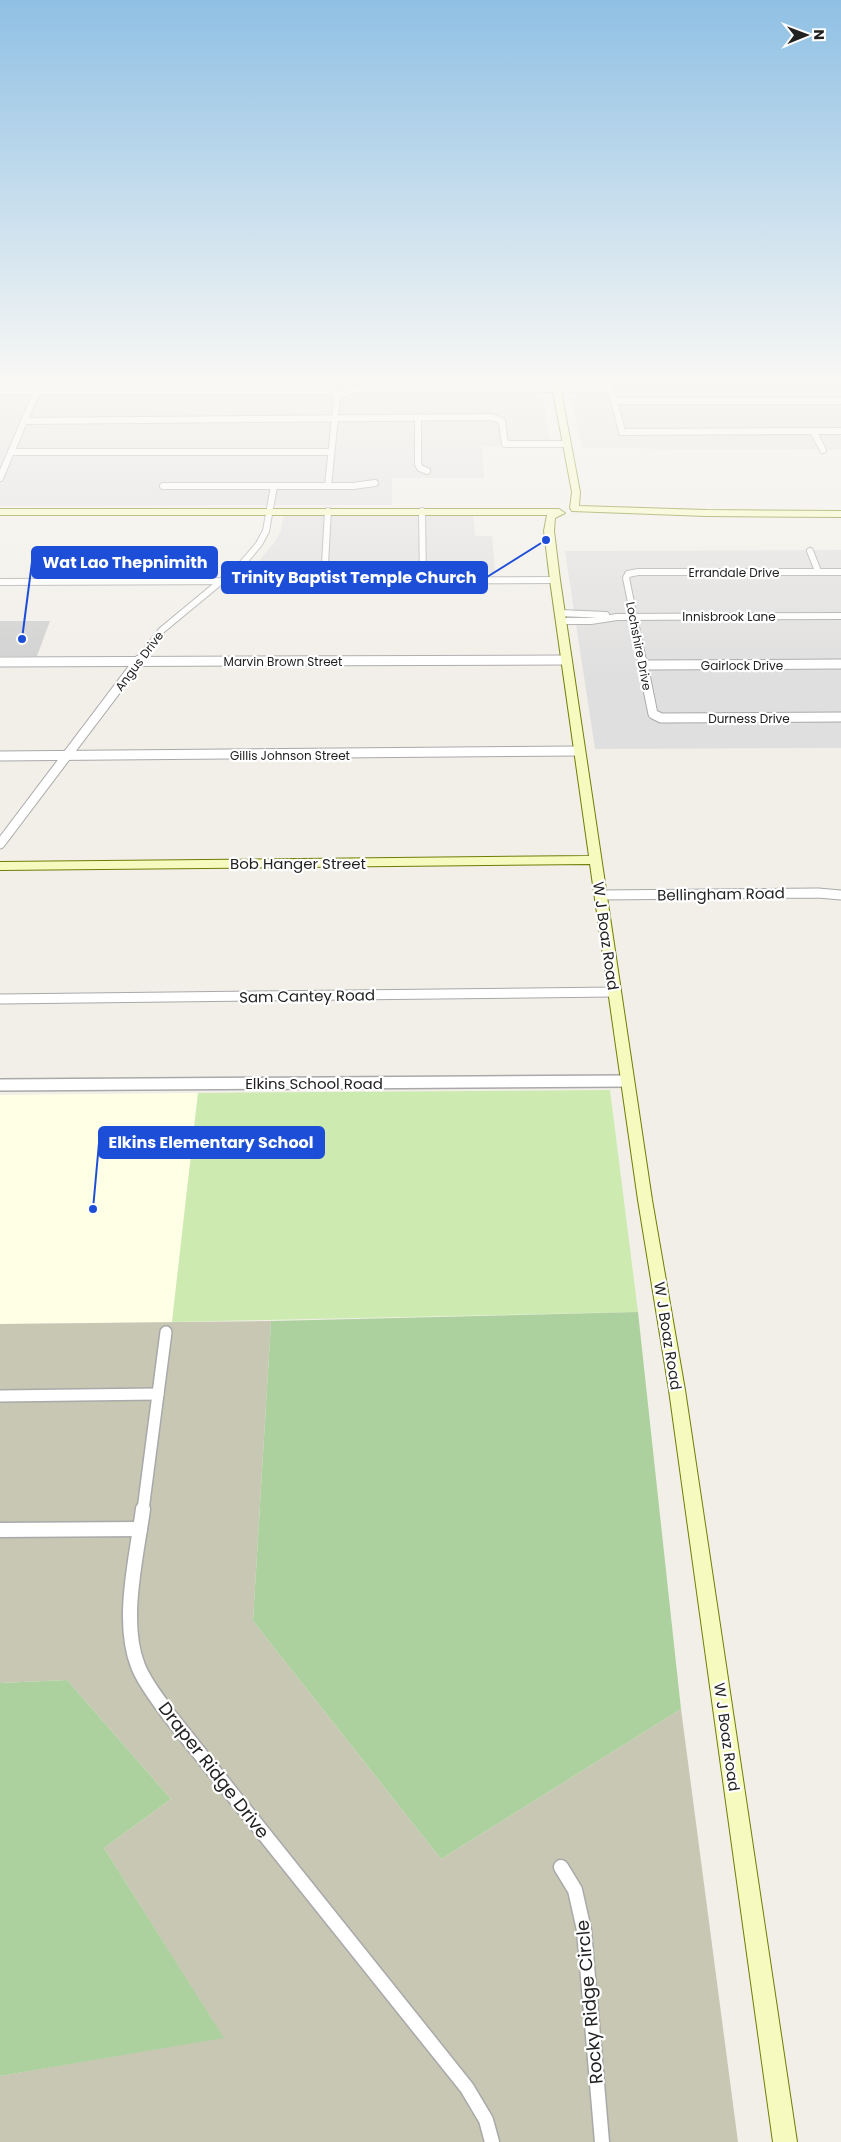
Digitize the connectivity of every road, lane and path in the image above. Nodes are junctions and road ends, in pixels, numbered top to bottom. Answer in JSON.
{"nodes":[{"id":1,"x":328,"y":481,"type":"edge"},
{"id":2,"x":574,"y":481,"type":"edge"},
{"id":3,"x":375,"y":483,"type":"dead end"},
{"id":4,"x":163,"y":486,"type":"dead end"},
{"id":5,"x":274,"y":486,"type":"junction"},
{"id":6,"x":328,"y":486,"type":"junction"},
{"id":7,"x":568,"y":510,"type":"junction"},
{"id":8,"x":328,"y":511,"type":"junction"},
{"id":9,"x":422,"y":511,"type":"junction"},
{"id":10,"x":0,"y":512,"type":"edge"},
{"id":11,"x":270,"y":512,"type":"junction"},
{"id":12,"x":841,"y":514,"type":"edge"},
{"id":13,"x":810,"y":551,"type":"dead end"},
{"id":14,"x":243,"y":563,"type":"junction"},
{"id":15,"x":818,"y":572,"type":"junction"},
{"id":16,"x":841,"y":572,"type":"edge"},
{"id":17,"x":628,"y":574,"type":"joint"},
{"id":18,"x":555,"y":580,"type":"junction"},
{"id":19,"x":220,"y":581,"type":"junction"},
{"id":20,"x":277,"y":581,"type":"junction"},
{"id":21,"x":324,"y":581,"type":"junction"},
{"id":22,"x":423,"y":581,"type":"junction"},
{"id":23,"x":0,"y":582,"type":"edge"},
{"id":24,"x":841,"y":616,"type":"edge"},
{"id":25,"x":560,"y":617,"type":"junction"},
{"id":26,"x":633,"y":617,"type":"junction"},
{"id":27,"x":567,"y":660,"type":"junction"},
{"id":28,"x":0,"y":662,"type":"edge"},
{"id":29,"x":137,"y":662,"type":"junction"},
{"id":30,"x":841,"y":664,"type":"edge"},
{"id":31,"x":642,"y":665,"type":"junction"},
{"id":32,"x":658,"y":717,"type":"joint"},
{"id":33,"x":841,"y":718,"type":"edge"},
{"id":34,"x":579,"y":751,"type":"junction"},
{"id":35,"x":0,"y":756,"type":"edge"},
{"id":36,"x":69,"y":756,"type":"junction"},
{"id":37,"x":0,"y":844,"type":"edge"},
{"id":38,"x":596,"y":860,"type":"junction"},
{"id":39,"x":0,"y":866,"type":"edge"},
{"id":40,"x":601,"y":895,"type":"junction"},
{"id":41,"x":841,"y":896,"type":"edge"},
{"id":42,"x":614,"y":992,"type":"junction"},
{"id":43,"x":0,"y":999,"type":"edge"},
{"id":44,"x":628,"y":1081,"type":"junction"},
{"id":45,"x":0,"y":1085,"type":"edge"},
{"id":46,"x":166,"y":1332,"type":"dead end"},
{"id":47,"x":158,"y":1394,"type":"junction"},
{"id":48,"x":0,"y":1396,"type":"edge"},
{"id":49,"x":140,"y":1528,"type":"junction"},
{"id":50,"x":0,"y":1530,"type":"edge"},
{"id":51,"x":561,"y":1867,"type":"dead end"},
{"id":52,"x":492,"y":2142,"type":"edge"},
{"id":53,"x":602,"y":2142,"type":"edge"},
{"id":54,"x":785,"y":2142,"type":"edge"}],
"edges":[{"from":1,"to":6,"type":"street"},
{"from":2,"to":7,"type":"street"},
{"from":3,"to":6,"type":"street"},
{"from":4,"to":5,"type":"street"},
{"from":5,"to":6,"type":"street"},
{"from":5,"to":11,"type":"street","name":"Angus Drive"},
{"from":7,"to":9,"type":"street"},
{"from":7,"to":12,"type":"street"},
{"from":7,"to":18,"type":"street","name":"W J Boaz Road"},
{"from":8,"to":9,"type":"street"},
{"from":8,"to":11,"type":"street"},
{"from":8,"to":21,"type":"street"},
{"from":9,"to":22,"type":"street"},
{"from":10,"to":11,"type":"street"},
{"from":11,"to":14,"type":"street","name":"Angus Drive"},
{"from":13,"to":15,"type":"street"},
{"from":14,"to":19,"type":"street","name":"Angus Drive"},
{"from":14,"to":20,"type":"street"},
{"from":15,"to":16,"type":"street","name":"Errandale Drive"},
{"from":15,"to":17,"type":"street","name":"Errandale Drive"},
{"from":17,"to":26,"type":"street","name":"Lochshire Drive"},
{"from":18,"to":22,"type":"street"},
{"from":18,"to":25,"type":"street","name":"W J Boaz Road"},
{"from":19,"to":20,"type":"street"},
{"from":19,"to":23,"type":"street"},
{"from":19,"to":29,"type":"street","name":"Angus Drive"},
{"from":20,"to":21,"type":"street"},
{"from":21,"to":22,"type":"street"},
{"from":24,"to":26,"type":"street","name":"Innisbrook Lane"},
{"from":25,"to":26,"type":"street","name":"Innisbrook Lane"},
{"from":25,"to":27,"type":"street","name":"W J Boaz Road"},
{"from":26,"to":31,"type":"street","name":"Lochshire Drive"},
{"from":27,"to":29,"type":"street","name":"Marvin Brown Street"},
{"from":27,"to":34,"type":"street","name":"W J Boaz Road"},
{"from":28,"to":29,"type":"street","name":"Marvin Brown Street"},
{"from":29,"to":36,"type":"street","name":"Angus Drive"},
{"from":30,"to":31,"type":"street","name":"Gairlock Drive"},
{"from":31,"to":32,"type":"street","name":"Lochshire Drive"},
{"from":32,"to":33,"type":"street","name":"Durness Drive"},
{"from":34,"to":36,"type":"street","name":"Gillis Johnson Street"},
{"from":34,"to":38,"type":"street","name":"W J Boaz Road"},
{"from":35,"to":36,"type":"street","name":"Gillis Johnson Street"},
{"from":36,"to":37,"type":"street","name":"Angus Drive"},
{"from":38,"to":39,"type":"street","name":"Bob Hanger Street"},
{"from":38,"to":40,"type":"street","name":"W J Boaz Road"},
{"from":40,"to":41,"type":"street","name":"Bellingham Road"},
{"from":40,"to":42,"type":"street","name":"W J Boaz Road"},
{"from":42,"to":43,"type":"street","name":"Sam Cantey Road"},
{"from":42,"to":44,"type":"street","name":"W J Boaz Road"},
{"from":44,"to":45,"type":"street","name":"Elkins School Road"},
{"from":44,"to":54,"type":"street","name":"W J Boaz Road"},
{"from":46,"to":47,"type":"street","name":"Draper Ridge Drive"},
{"from":47,"to":48,"type":"street"},
{"from":47,"to":49,"type":"street","name":"Draper Ridge Drive"},
{"from":49,"to":50,"type":"street"},
{"from":49,"to":52,"type":"street","name":"Draper Ridge Drive"},
{"from":51,"to":53,"type":"street","name":"Rocky Ridge Circle"}]}
